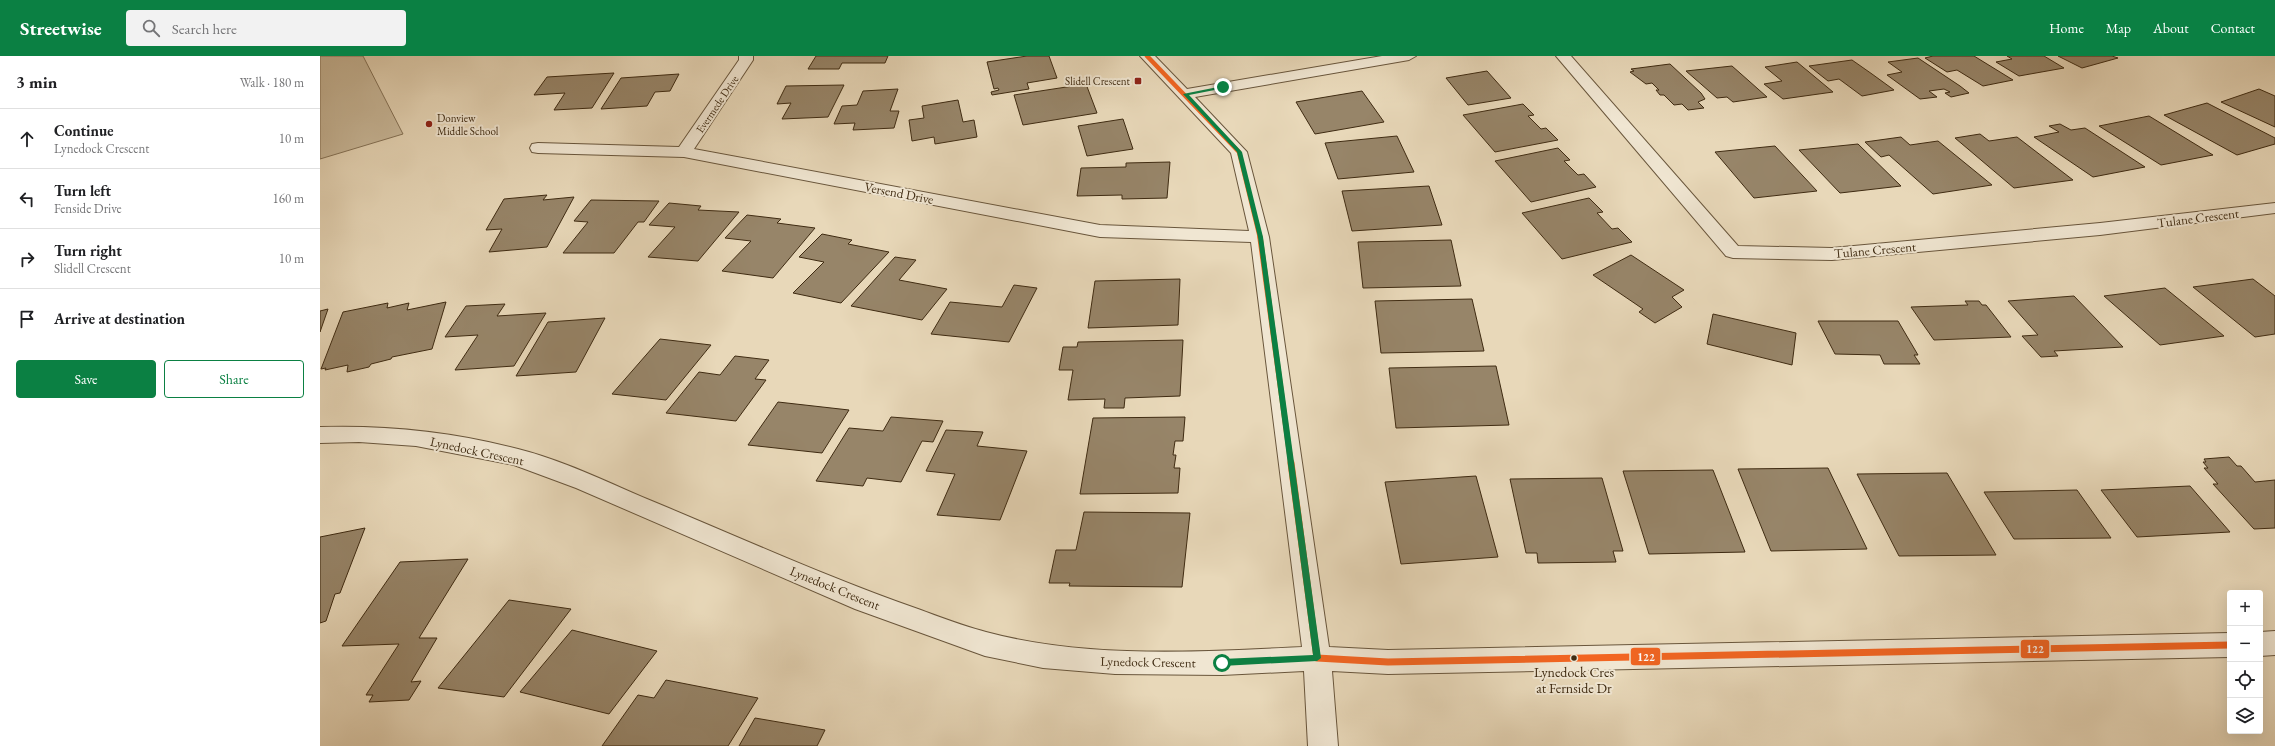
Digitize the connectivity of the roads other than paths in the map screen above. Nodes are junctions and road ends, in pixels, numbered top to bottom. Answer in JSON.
{"nodes":[{"id":1,"x":746,"y":56,"type":"edge"},
{"id":2,"x":1147,"y":56,"type":"edge"},
{"id":3,"x":1409,"y":56,"type":"edge"},
{"id":4,"x":1564,"y":56,"type":"edge"},
{"id":5,"x":1185,"y":94,"type":"junction"},
{"id":6,"x":538,"y":148,"type":"dead end"},
{"id":7,"x":684,"y":152,"type":"junction"},
{"id":8,"x":2275,"y":208,"type":"edge"},
{"id":9,"x":1260,"y":237,"type":"junction"},
{"id":10,"x":320,"y":435,"type":"edge"},
{"id":11,"x":2275,"y":643,"type":"edge"},
{"id":12,"x":2263,"y":644,"type":"edge"},
{"id":13,"x":2227,"y":645,"type":"edge"},
{"id":14,"x":1317,"y":658,"type":"junction"},
{"id":15,"x":1323,"y":746,"type":"edge"}],
"edges":[{"from":1,"to":7,"type":"street","name":"Evermede Drive"},
{"from":2,"to":5,"type":"street"},
{"from":3,"to":5,"type":"street"},
{"from":4,"to":8,"type":"street","name":"Tulane Crescent"},
{"from":5,"to":9,"type":"street"},
{"from":6,"to":7,"type":"street","name":"Versend Drive"},
{"from":7,"to":9,"type":"street","name":"Versend Drive"},
{"from":9,"to":14,"type":"street"},
{"from":10,"to":14,"type":"street","name":"Lynedock Crescent"},
{"from":11,"to":12,"type":"street"},
{"from":13,"to":14,"type":"street","name":"Lynedock Crescent"},
{"from":14,"to":15,"type":"street"}]}
